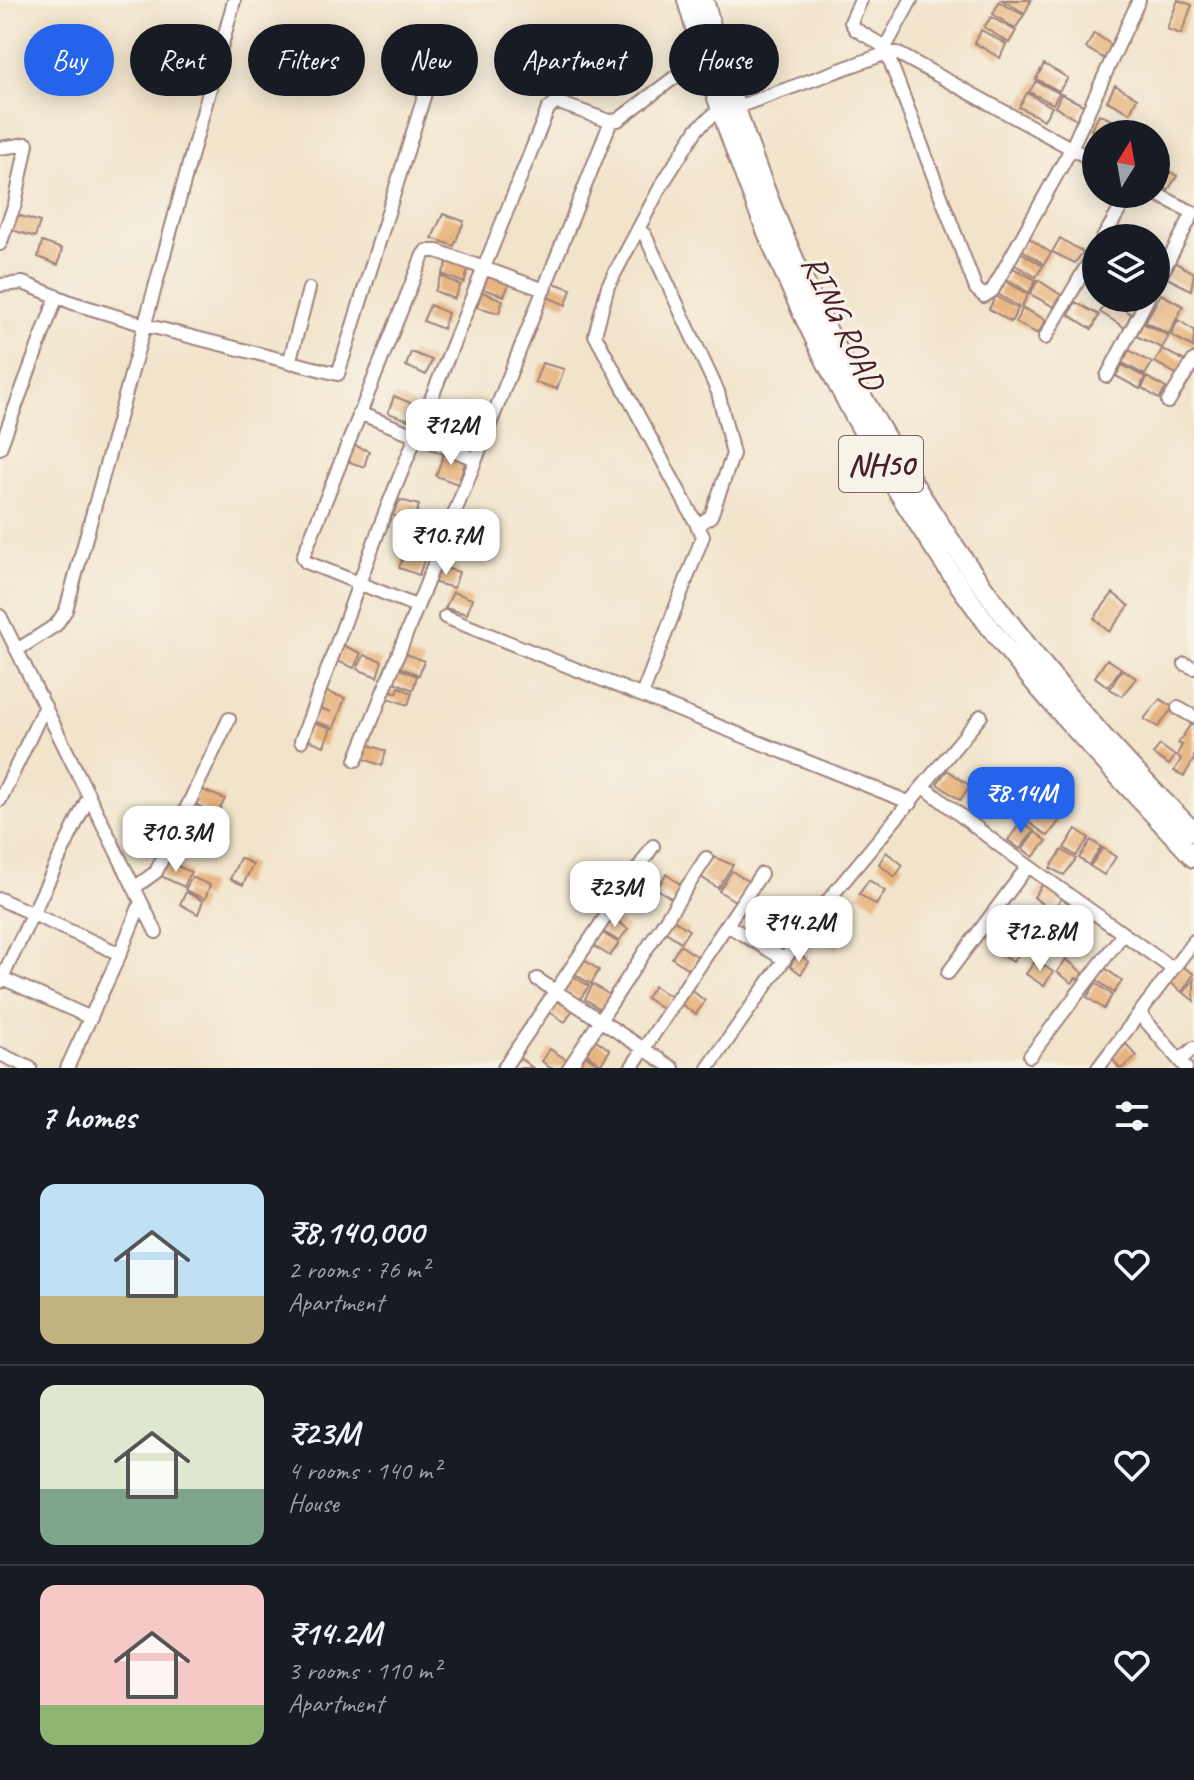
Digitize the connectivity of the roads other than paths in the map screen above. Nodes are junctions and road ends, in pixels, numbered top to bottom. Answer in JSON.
{"nodes":[{"id":1,"x":687,"y":0,"type":"edge"},
{"id":2,"x":704,"y":0,"type":"edge"},
{"id":3,"x":861,"y":0,"type":"edge"},
{"id":4,"x":911,"y":0,"type":"edge"},
{"id":5,"x":1139,"y":0,"type":"edge"},
{"id":6,"x":234,"y":1,"type":"edge"},
{"id":7,"x":694,"y":24,"type":"edge"},
{"id":8,"x":884,"y":52,"type":"junction"},
{"id":9,"x":669,"y":82,"type":"edge"},
{"id":10,"x":424,"y":96,"type":"edge"},
{"id":11,"x":722,"y":96,"type":"edge"},
{"id":12,"x":728,"y":108,"type":"junction"},
{"id":13,"x":611,"y":121,"type":"junction"},
{"id":14,"x":0,"y":148,"type":"edge"},
{"id":15,"x":1071,"y":149,"type":"junction"},
{"id":16,"x":1082,"y":155,"type":"edge"},
{"id":17,"x":1170,"y":201,"type":"edge"},
{"id":18,"x":1194,"y":213,"type":"edge"},
{"id":19,"x":638,"y":229,"type":"junction"},
{"id":20,"x":0,"y":244,"type":"edge"},
{"id":21,"x":1170,"y":258,"type":"edge"},
{"id":22,"x":484,"y":268,"type":"junction"},
{"id":23,"x":1082,"y":274,"type":"edge"},
{"id":24,"x":0,"y":285,"type":"edge"},
{"id":25,"x":309,"y":289,"type":"dead end"},
{"id":26,"x":544,"y":290,"type":"junction"},
{"id":27,"x":57,"y":296,"type":"junction"},
{"id":28,"x":1141,"y":312,"type":"edge"},
{"id":29,"x":145,"y":325,"type":"junction"},
{"id":30,"x":1045,"y":338,"type":"dead end"},
{"id":31,"x":1194,"y":360,"type":"edge"},
{"id":32,"x":289,"y":363,"type":"junction"},
{"id":33,"x":1107,"y":376,"type":"dead end"},
{"id":34,"x":1168,"y":402,"type":"dead end"},
{"id":35,"x":359,"y":413,"type":"junction"},
{"id":36,"x":416,"y":434,"type":"junction"},
{"id":37,"x":0,"y":448,"type":"edge"},
{"id":38,"x":475,"y":459,"type":"junction"},
{"id":39,"x":697,"y":526,"type":"junction"},
{"id":40,"x":357,"y":583,"type":"junction"},
{"id":41,"x":416,"y":606,"type":"junction"},
{"id":42,"x":445,"y":617,"type":"dead end"},
{"id":43,"x":2,"y":625,"type":"edge"},
{"id":44,"x":17,"y":650,"type":"junction"},
{"id":45,"x":642,"y":695,"type":"junction"},
{"id":46,"x":45,"y":706,"type":"junction"},
{"id":47,"x":1178,"y":708,"type":"dead end"},
{"id":48,"x":981,"y":716,"type":"dead end"},
{"id":49,"x":1194,"y":717,"type":"edge"},
{"id":50,"x":229,"y":719,"type":"dead end"},
{"id":51,"x":301,"y":741,"type":"dead end"},
{"id":52,"x":356,"y":760,"type":"dead end"},
{"id":53,"x":924,"y":787,"type":"junction"},
{"id":54,"x":89,"y":796,"type":"junction"},
{"id":55,"x":0,"y":800,"type":"edge"},
{"id":56,"x":911,"y":803,"type":"junction"},
{"id":57,"x":1194,"y":832,"type":"edge"},
{"id":58,"x":653,"y":846,"type":"dead end"},
{"id":59,"x":706,"y":858,"type":"dead end"},
{"id":60,"x":1194,"y":858,"type":"edge"},
{"id":61,"x":1028,"y":866,"type":"junction"},
{"id":62,"x":761,"y":874,"type":"dead end"},
{"id":63,"x":134,"y":888,"type":"junction"},
{"id":64,"x":0,"y":899,"type":"edge"},
{"id":65,"x":141,"y":902,"type":"junction"},
{"id":66,"x":31,"y":913,"type":"junction"},
{"id":67,"x":727,"y":925,"type":"junction"},
{"id":68,"x":156,"y":932,"type":"dead end"},
{"id":69,"x":1123,"y":934,"type":"junction"},
{"id":70,"x":1194,"y":941,"type":"edge"},
{"id":71,"x":120,"y":954,"type":"junction"},
{"id":72,"x":784,"y":959,"type":"junction"},
{"id":73,"x":1173,"y":969,"type":"junction"},
{"id":74,"x":948,"y":973,"type":"dead end"},
{"id":75,"x":537,"y":979,"type":"dead end"},
{"id":76,"x":1,"y":980,"type":"edge"},
{"id":77,"x":555,"y":992,"type":"junction"},
{"id":78,"x":1140,"y":1014,"type":"junction"},
{"id":79,"x":91,"y":1018,"type":"junction"},
{"id":80,"x":600,"y":1020,"type":"junction"},
{"id":81,"x":1194,"y":1048,"type":"edge"},
{"id":82,"x":643,"y":1049,"type":"junction"},
{"id":83,"x":0,"y":1054,"type":"edge"},
{"id":84,"x":1030,"y":1056,"type":"dead end"},
{"id":85,"x":1183,"y":1064,"type":"edge"},
{"id":86,"x":30,"y":1068,"type":"edge"},
{"id":87,"x":67,"y":1068,"type":"edge"},
{"id":88,"x":504,"y":1068,"type":"edge"},
{"id":89,"x":569,"y":1068,"type":"edge"},
{"id":90,"x":631,"y":1068,"type":"edge"},
{"id":91,"x":673,"y":1068,"type":"edge"},
{"id":92,"x":708,"y":1068,"type":"edge"},
{"id":93,"x":1098,"y":1068,"type":"edge"}],
"edges":[{"from":1,"to":7,"type":"highway","name":"RING ROAD","number":"NH50"},
{"from":2,"to":12,"type":"highway","name":"RING ROAD","number":"NH50"},
{"from":3,"to":8,"type":"street"},
{"from":4,"to":8,"type":"street"},
{"from":5,"to":15,"type":"street"},
{"from":6,"to":29,"type":"street"},
{"from":8,"to":12,"type":"street"},
{"from":8,"to":15,"type":"street"},
{"from":8,"to":15,"type":"street"},
{"from":9,"to":13,"type":"street"},
{"from":10,"to":32,"type":"street"},
{"from":11,"to":12,"type":"highway","name":"RING ROAD","number":"NH50"},
{"from":12,"to":19,"type":"street"},
{"from":12,"to":57,"type":"highway","name":"RING ROAD","number":"NH50"},
{"from":12,"to":60,"type":"highway","name":"RING ROAD","number":"NH50"},
{"from":13,"to":22,"type":"street"},
{"from":13,"to":26,"type":"street"},
{"from":14,"to":20,"type":"street"},
{"from":15,"to":16,"type":"street"},
{"from":17,"to":18,"type":"street"},
{"from":18,"to":21,"type":"street"},
{"from":19,"to":39,"type":"street"},
{"from":19,"to":39,"type":"street"},
{"from":22,"to":26,"type":"street"},
{"from":22,"to":35,"type":"street"},
{"from":22,"to":36,"type":"street"},
{"from":23,"to":30,"type":"street"},
{"from":24,"to":27,"type":"street"},
{"from":25,"to":32,"type":"street"},
{"from":26,"to":38,"type":"street"},
{"from":27,"to":29,"type":"street"},
{"from":27,"to":37,"type":"street"},
{"from":28,"to":33,"type":"street"},
{"from":29,"to":32,"type":"street"},
{"from":29,"to":44,"type":"street"},
{"from":31,"to":34,"type":"street"},
{"from":35,"to":36,"type":"street"},
{"from":35,"to":40,"type":"street"},
{"from":36,"to":38,"type":"street"},
{"from":36,"to":40,"type":"street"},
{"from":38,"to":41,"type":"street"},
{"from":39,"to":45,"type":"street"},
{"from":40,"to":41,"type":"street"},
{"from":40,"to":51,"type":"street"},
{"from":41,"to":52,"type":"street"},
{"from":42,"to":45,"type":"street"},
{"from":43,"to":44,"type":"street"},
{"from":44,"to":46,"type":"street"},
{"from":45,"to":56,"type":"street"},
{"from":46,"to":54,"type":"street"},
{"from":46,"to":55,"type":"street"},
{"from":47,"to":49,"type":"street"},
{"from":48,"to":53,"type":"street"},
{"from":50,"to":63,"type":"street"},
{"from":53,"to":56,"type":"street"},
{"from":53,"to":61,"type":"street"},
{"from":54,"to":63,"type":"street"},
{"from":54,"to":66,"type":"street"},
{"from":56,"to":72,"type":"street"},
{"from":58,"to":77,"type":"street"},
{"from":59,"to":80,"type":"street"},
{"from":61,"to":69,"type":"street"},
{"from":61,"to":74,"type":"street"},
{"from":62,"to":67,"type":"street"},
{"from":63,"to":65,"type":"street"},
{"from":64,"to":66,"type":"street"},
{"from":65,"to":68,"type":"street"},
{"from":65,"to":71,"type":"street"},
{"from":66,"to":71,"type":"street"},
{"from":66,"to":76,"type":"street"},
{"from":67,"to":72,"type":"street"},
{"from":67,"to":82,"type":"street"},
{"from":69,"to":73,"type":"street"},
{"from":69,"to":84,"type":"street"},
{"from":70,"to":73,"type":"street"},
{"from":71,"to":79,"type":"street"},
{"from":72,"to":92,"type":"street"},
{"from":73,"to":78,"type":"street"},
{"from":75,"to":77,"type":"street"},
{"from":76,"to":79,"type":"street"},
{"from":77,"to":80,"type":"street"},
{"from":77,"to":88,"type":"street"},
{"from":78,"to":85,"type":"street"},
{"from":78,"to":93,"type":"street"},
{"from":79,"to":87,"type":"street"},
{"from":80,"to":82,"type":"street"},
{"from":80,"to":89,"type":"street"},
{"from":81,"to":85,"type":"street"},
{"from":82,"to":90,"type":"street"},
{"from":82,"to":91,"type":"street"},
{"from":83,"to":86,"type":"street"}]}
